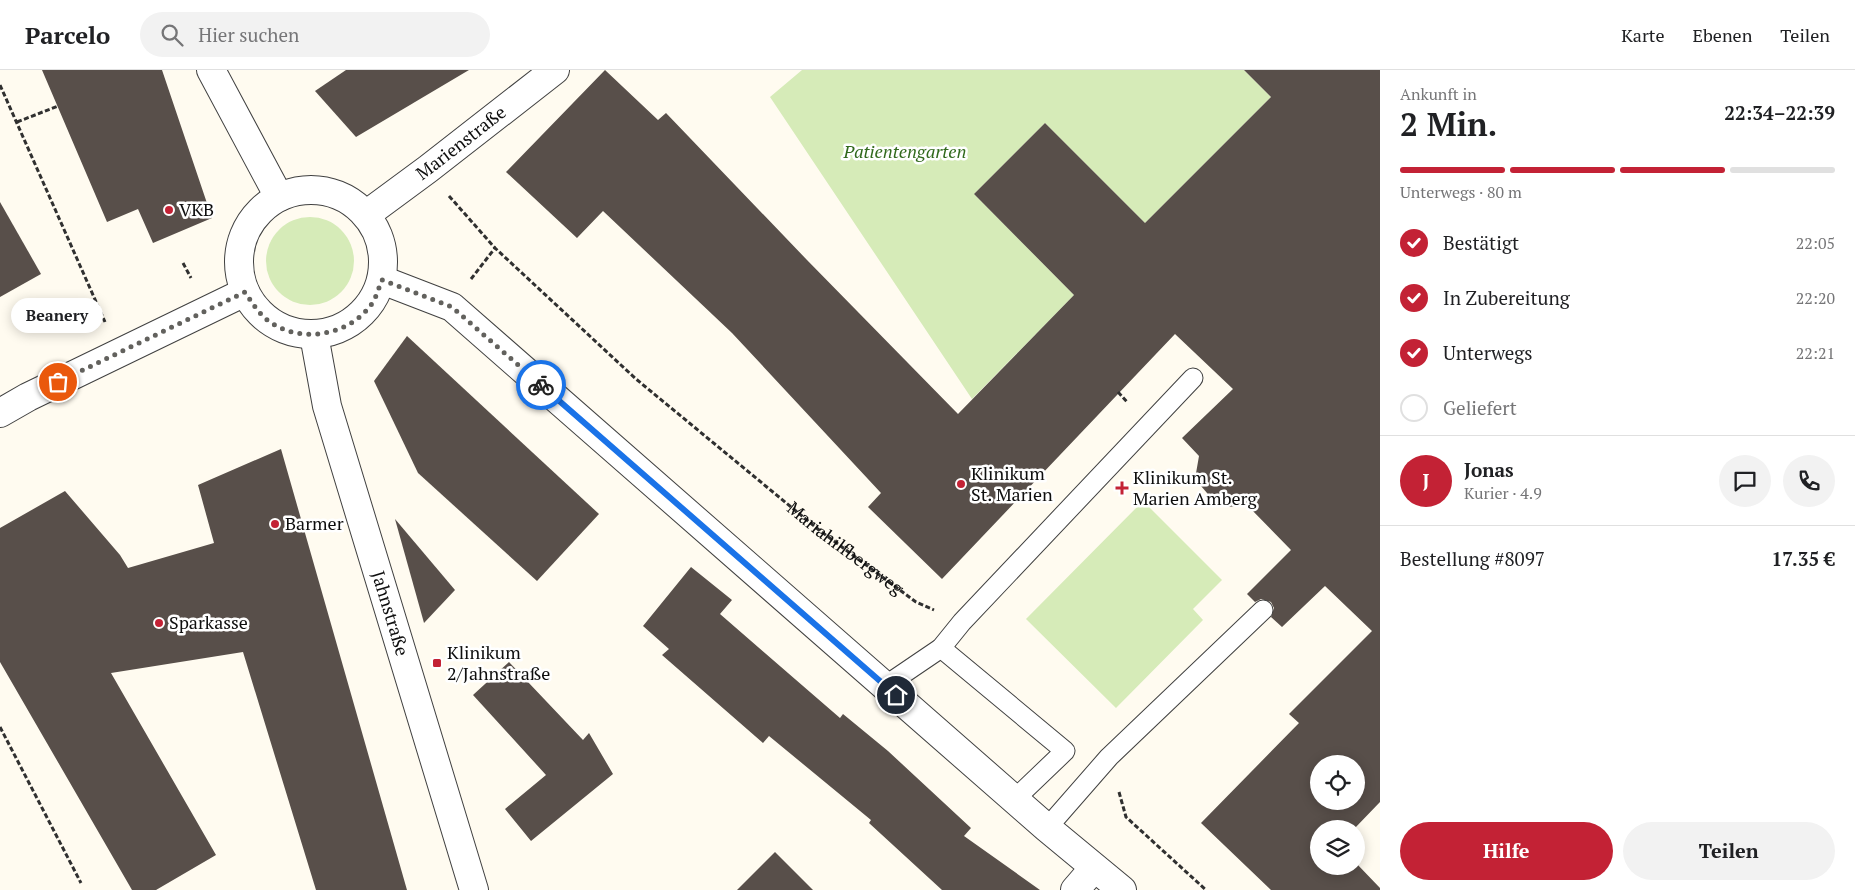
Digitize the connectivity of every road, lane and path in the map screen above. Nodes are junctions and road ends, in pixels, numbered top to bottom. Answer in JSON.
{"nodes":[{"id":1,"x":211,"y":70,"type":"edge"},
{"id":2,"x":555,"y":70,"type":"edge"},
{"id":3,"x":0,"y":85,"type":"edge"},
{"id":4,"x":58,"y":106,"type":"dead end"},
{"id":5,"x":17,"y":122,"type":"junction"},
{"id":6,"x":444,"y":190,"type":"dead end"},
{"id":7,"x":279,"y":197,"type":"junction"},
{"id":8,"x":366,"y":214,"type":"junction"},
{"id":9,"x":494,"y":248,"type":"junction"},
{"id":10,"x":183,"y":263,"type":"dead end"},
{"id":11,"x":191,"y":278,"type":"dead end"},
{"id":12,"x":382,"y":280,"type":"junction"},
{"id":13,"x":467,"y":284,"type":"dead end"},
{"id":14,"x":245,"y":292,"type":"junction"},
{"id":15,"x":314,"y":335,"type":"junction"},
{"id":16,"x":119,"y":353,"type":"junction"},
{"id":17,"x":1193,"y":378,"type":"dead end"},
{"id":18,"x":0,"y":414,"type":"edge"},
{"id":19,"x":1263,"y":610,"type":"dead end"},
{"id":20,"x":962,"y":622,"type":"junction"},
{"id":21,"x":941,"y":648,"type":"junction"},
{"id":22,"x":886,"y":686,"type":"junction"},
{"id":23,"x":0,"y":727,"type":"edge"},
{"id":24,"x":1109,"y":757,"type":"junction"},
{"id":25,"x":1015,"y":799,"type":"junction"},
{"id":26,"x":1047,"y":828,"type":"junction"},
{"id":27,"x":1094,"y":868,"type":"junction"},
{"id":28,"x":81,"y":883,"type":"dead end"},
{"id":29,"x":474,"y":890,"type":"edge"},
{"id":30,"x":1075,"y":890,"type":"edge"},
{"id":31,"x":1122,"y":890,"type":"edge"},
{"id":32,"x":1206,"y":890,"type":"edge"}],
"edges":[{"from":1,"to":7,"type":"street"},
{"from":2,"to":8,"type":"street","name":"Marienstraße"},
{"from":3,"to":5,"type":"path"},
{"from":4,"to":5,"type":"path"},
{"from":5,"to":16,"type":"path"},
{"from":6,"to":9,"type":"path","name":"Mariahilfbergweg"},
{"from":7,"to":8,"type":"street"},
{"from":7,"to":14,"type":"street"},
{"from":8,"to":12,"type":"street"},
{"from":9,"to":13,"type":"path"},
{"from":9,"to":20,"type":"path","name":"Mariahilfbergweg"},
{"from":10,"to":11,"type":"path"},
{"from":12,"to":15,"type":"street"},
{"from":12,"to":22,"type":"street"},
{"from":14,"to":15,"type":"street"},
{"from":14,"to":16,"type":"street"},
{"from":15,"to":29,"type":"street","name":"Jahnstraße"},
{"from":16,"to":18,"type":"street"},
{"from":17,"to":20,"type":"lane"},
{"from":19,"to":24,"type":"lane"},
{"from":20,"to":21,"type":"lane"},
{"from":21,"to":22,"type":"lane"},
{"from":21,"to":25,"type":"lane"},
{"from":22,"to":25,"type":"street"},
{"from":23,"to":28,"type":"path"},
{"from":24,"to":26,"type":"lane"},
{"from":24,"to":32,"type":"path"},
{"from":25,"to":26,"type":"street"},
{"from":26,"to":27,"type":"street"},
{"from":27,"to":30,"type":"street"},
{"from":27,"to":31,"type":"street"}]}
